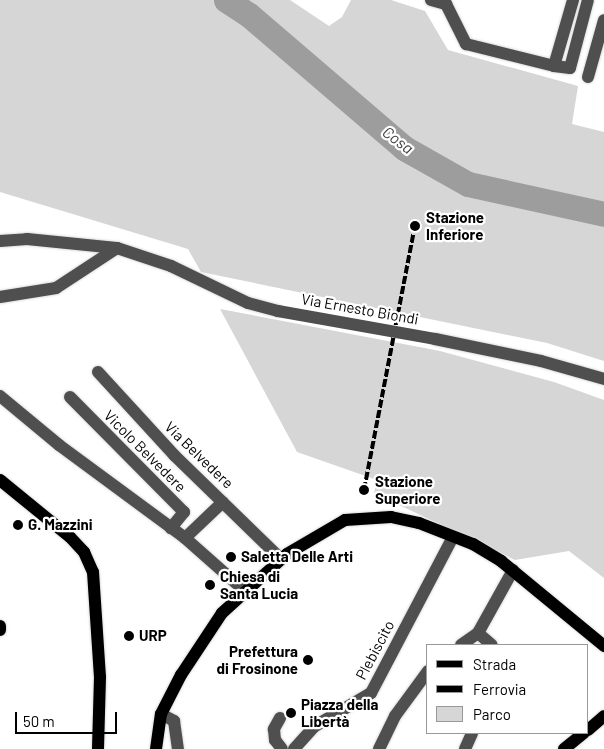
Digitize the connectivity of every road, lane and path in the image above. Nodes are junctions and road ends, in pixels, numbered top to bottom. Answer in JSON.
{"nodes":[{"id":1,"x":431,"y":0,"type":"edge"},
{"id":2,"x":573,"y":0,"type":"edge"},
{"id":3,"x":588,"y":0,"type":"edge"},
{"id":4,"x":604,"y":20,"type":"edge"},
{"id":5,"x":554,"y":66,"type":"junction"},
{"id":6,"x":588,"y":77,"type":"dead end"},
{"id":7,"x":0,"y":241,"type":"edge"},
{"id":8,"x":117,"y":248,"type":"junction"},
{"id":9,"x":0,"y":297,"type":"edge"},
{"id":10,"x":98,"y":372,"type":"dead end"},
{"id":11,"x":604,"y":379,"type":"edge"},
{"id":12,"x":0,"y":396,"type":"edge"},
{"id":13,"x":70,"y":397,"type":"dead end"},
{"id":14,"x":0,"y":480,"type":"edge"},
{"id":15,"x":223,"y":502,"type":"junction"},
{"id":16,"x":171,"y":528,"type":"junction"},
{"id":17,"x":453,"y":537,"type":"junction"},
{"id":18,"x":185,"y":538,"type":"junction"},
{"id":19,"x":281,"y":559,"type":"junction"},
{"id":20,"x":513,"y":570,"type":"junction"},
{"id":21,"x":245,"y":591,"type":"junction"},
{"id":22,"x":0,"y":626,"type":"edge"},
{"id":23,"x":0,"y":630,"type":"edge"},
{"id":24,"x":478,"y":633,"type":"junction"},
{"id":25,"x":463,"y":644,"type":"edge"},
{"id":26,"x":491,"y":644,"type":"edge"},
{"id":27,"x":604,"y":646,"type":"edge"},
{"id":28,"x":426,"y":675,"type":"edge"},
{"id":29,"x":162,"y":714,"type":"junction"},
{"id":30,"x":604,"y":716,"type":"edge"},
{"id":31,"x":280,"y":718,"type":"dead end"},
{"id":32,"x":589,"y":729,"type":"edge"},
{"id":33,"x":472,"y":734,"type":"edge"},
{"id":34,"x":583,"y":734,"type":"edge"},
{"id":35,"x":98,"y":749,"type":"edge"},
{"id":36,"x":156,"y":749,"type":"edge"},
{"id":37,"x":178,"y":749,"type":"edge"},
{"id":38,"x":282,"y":749,"type":"edge"},
{"id":39,"x":294,"y":749,"type":"edge"},
{"id":40,"x":379,"y":749,"type":"edge"},
{"id":41,"x":465,"y":749,"type":"edge"},
{"id":42,"x":564,"y":749,"type":"edge"}],
"edges":[{"from":1,"to":5,"type":"street"},
{"from":2,"to":5,"type":"street"},
{"from":3,"to":5,"type":"street"},
{"from":4,"to":6,"type":"street"},
{"from":7,"to":8,"type":"street","name":"Via Ernesto Biondi"},
{"from":8,"to":9,"type":"street"},
{"from":8,"to":11,"type":"street","name":"Via Ernesto Biondi","bridge":true},
{"from":10,"to":15,"type":"street","name":"Via Belvedere"},
{"from":12,"to":16,"type":"street"},
{"from":13,"to":16,"type":"street","name":"Vicolo Belvedere"},
{"from":14,"to":35,"type":"main road"},
{"from":15,"to":18,"type":"street"},
{"from":15,"to":19,"type":"street","name":"Via Belvedere"},
{"from":16,"to":18,"type":"street"},
{"from":17,"to":19,"type":"main road"},
{"from":17,"to":20,"type":"main road"},
{"from":17,"to":39,"type":"street","name":"Plebiscito"},
{"from":18,"to":21,"type":"street"},
{"from":19,"to":21,"type":"main road"},
{"from":20,"to":24,"type":"street"},
{"from":20,"to":27,"type":"main road"},
{"from":21,"to":29,"type":"main road"},
{"from":22,"to":23,"type":"main road"},
{"from":24,"to":25,"type":"street"},
{"from":24,"to":26,"type":"street"},
{"from":28,"to":40,"type":"street"},
{"from":29,"to":36,"type":"main road"},
{"from":29,"to":37,"type":"street"},
{"from":30,"to":32,"type":"main road"},
{"from":31,"to":38,"type":"street"},
{"from":33,"to":41,"type":"street"},
{"from":34,"to":42,"type":"main road"}]}
